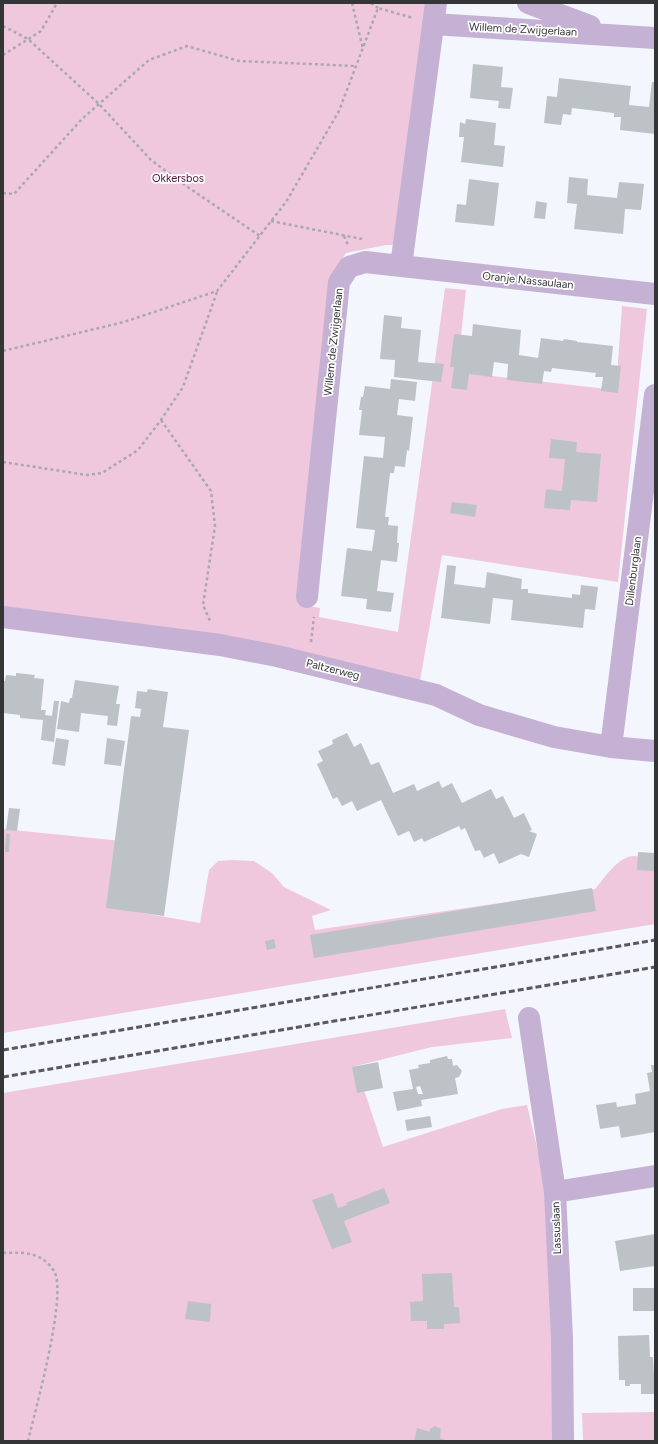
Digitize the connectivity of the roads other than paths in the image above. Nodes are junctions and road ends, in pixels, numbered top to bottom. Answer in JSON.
{"nodes":[{"id":1,"x":528,"y":3,"type":"edge"},
{"id":2,"x":435,"y":13,"type":"edge"},
{"id":3,"x":612,"y":34,"type":"junction"},
{"id":4,"x":655,"y":38,"type":"edge"},
{"id":5,"x":401,"y":266,"type":"junction"},
{"id":6,"x":655,"y":294,"type":"edge"},
{"id":7,"x":655,"y":395,"type":"edge"},
{"id":8,"x":307,"y":597,"type":"road end"},
{"id":9,"x":3,"y":617,"type":"edge"},
{"id":10,"x":611,"y":747,"type":"junction"},
{"id":11,"x":655,"y":751,"type":"edge"},
{"id":12,"x":529,"y":1018,"type":"dead end"},
{"id":13,"x":655,"y":1176,"type":"edge"},
{"id":14,"x":555,"y":1192,"type":"junction"},
{"id":15,"x":564,"y":1441,"type":"edge"}],
"edges":[{"from":1,"to":3,"type":"street","name":"Willem de Zwijgerlaan"},
{"from":2,"to":3,"type":"street","name":"Willem de Zwijgerlaan"},
{"from":2,"to":5,"type":"street"},
{"from":3,"to":4,"type":"street","name":"Willem de Zwijgerlaan"},
{"from":5,"to":6,"type":"street","name":"Oranje Nassaulaan"},
{"from":5,"to":8,"type":"street","name":"Willem de Zwijgerlaan"},
{"from":7,"to":10,"type":"street","name":"Dillenburglaan"},
{"from":9,"to":10,"type":"street","name":"Paltzerweg"},
{"from":10,"to":11,"type":"street","name":"Paltzerweg"},
{"from":12,"to":14,"type":"street","name":"Lassuslaan"},
{"from":13,"to":14,"type":"street"},
{"from":14,"to":15,"type":"street","name":"Lassuslaan"}]}
